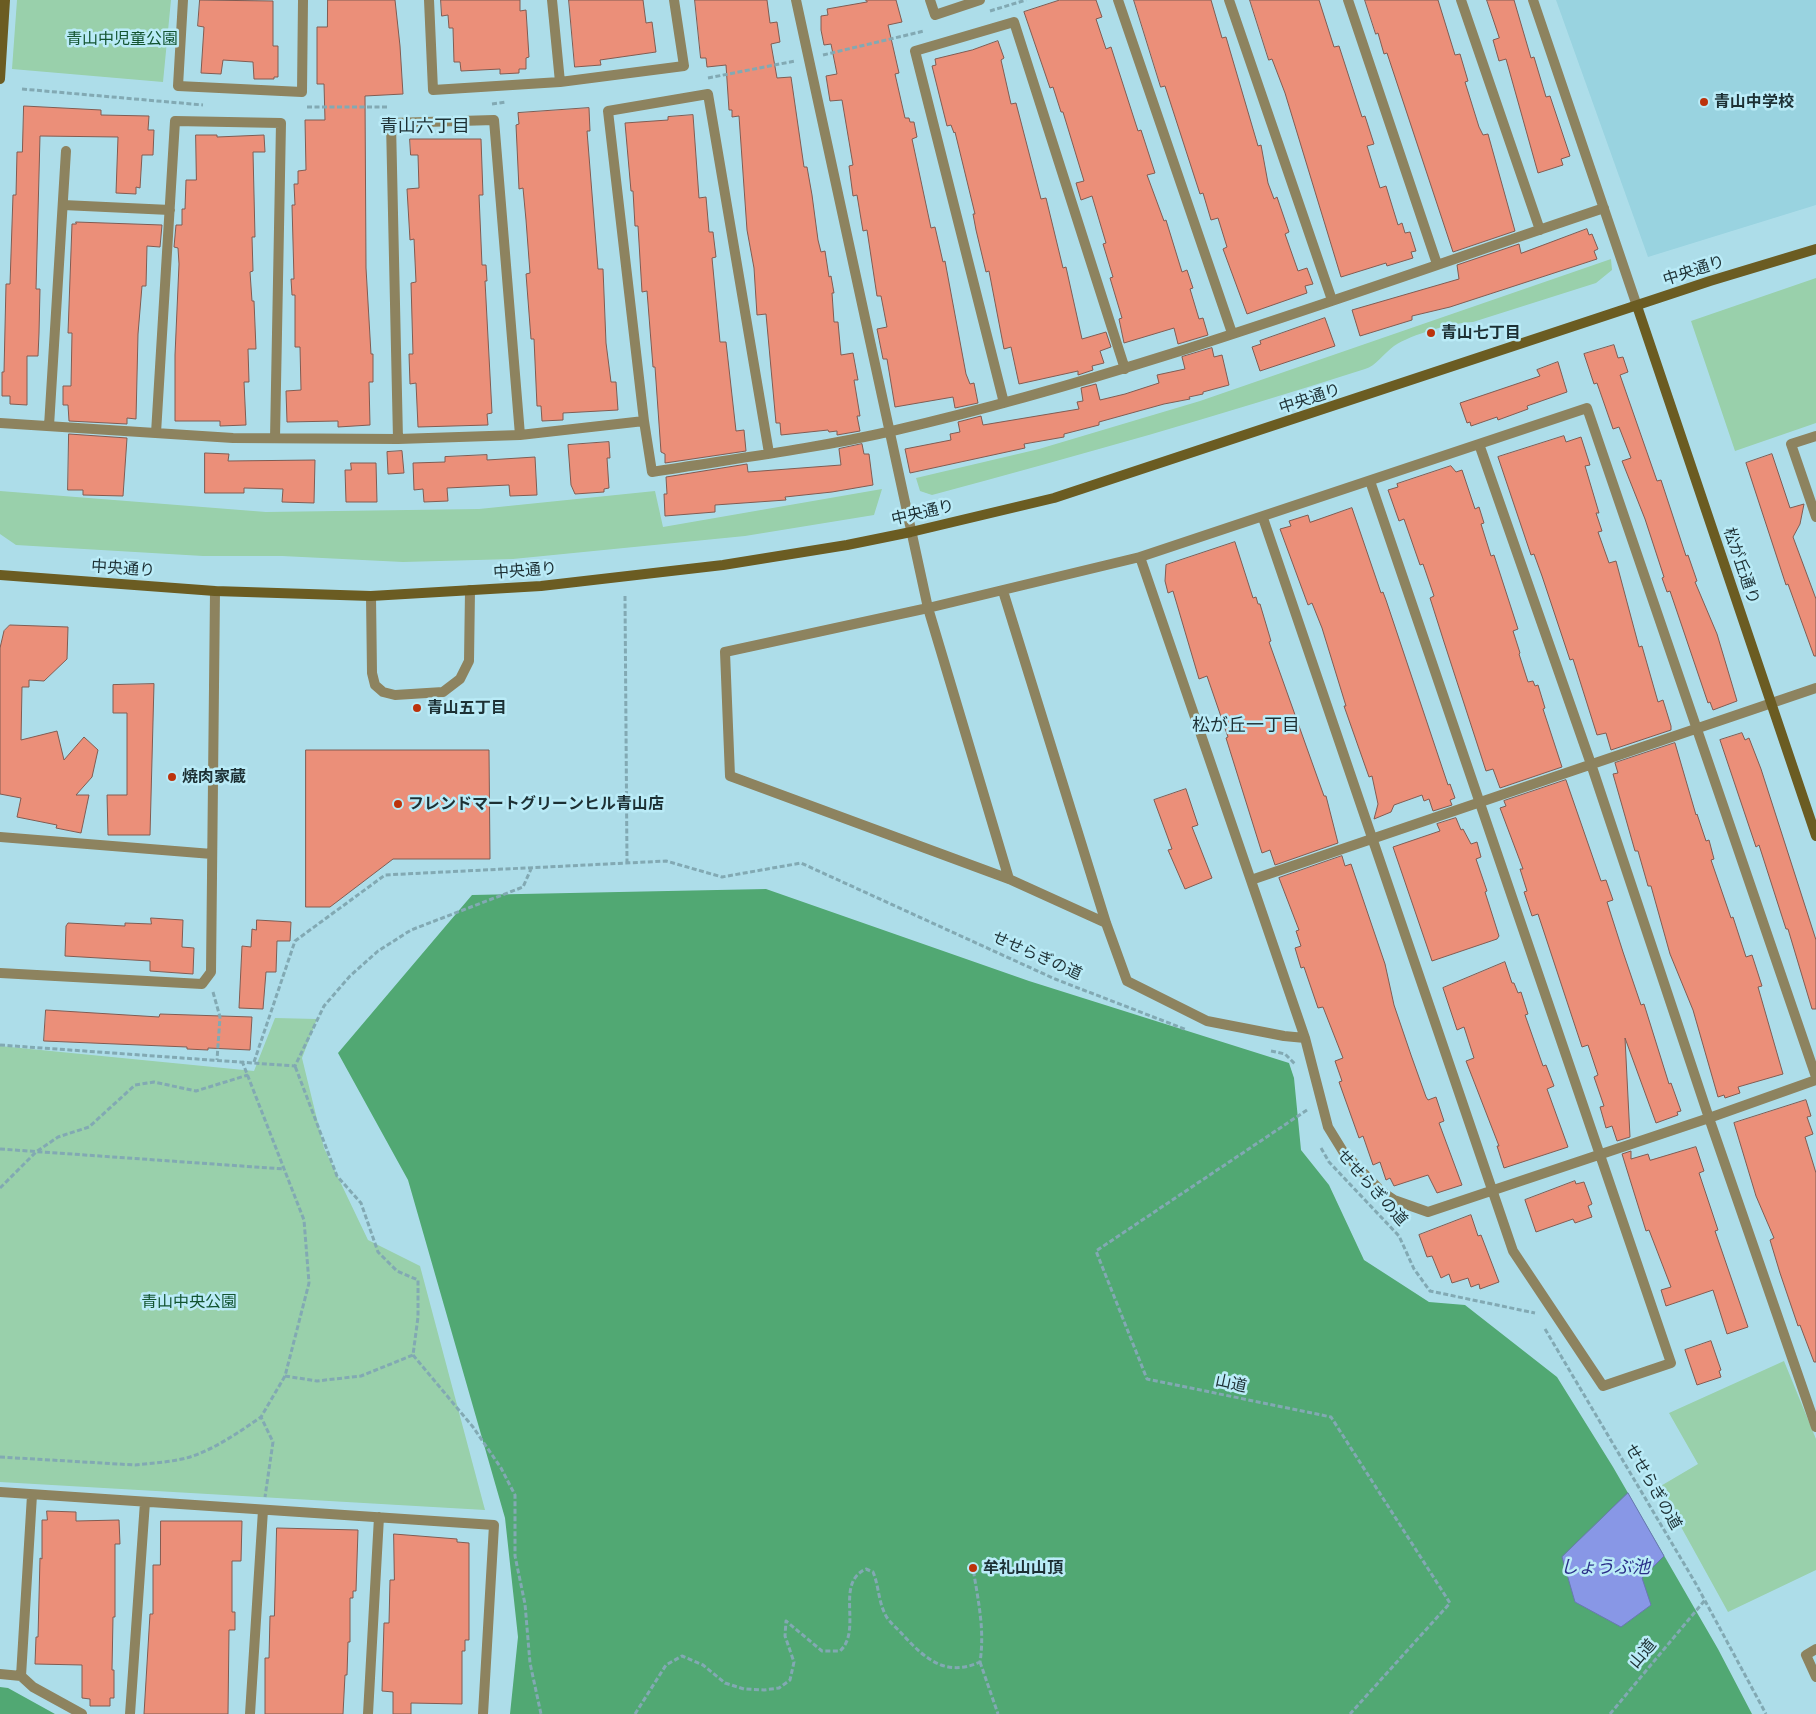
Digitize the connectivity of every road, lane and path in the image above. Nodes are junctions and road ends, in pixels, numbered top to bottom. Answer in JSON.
{"nodes":[{"id":1,"x":5,"y":0,"type":"edge"},
{"id":2,"x":183,"y":0,"type":"edge"},
{"id":3,"x":303,"y":0,"type":"edge"},
{"id":4,"x":429,"y":0,"type":"edge"},
{"id":5,"x":552,"y":0,"type":"edge"},
{"id":6,"x":674,"y":0,"type":"edge"},
{"id":7,"x":796,"y":0,"type":"edge"},
{"id":8,"x":930,"y":0,"type":"edge"},
{"id":9,"x":980,"y":0,"type":"edge"},
{"id":10,"x":1118,"y":0,"type":"edge"},
{"id":11,"x":1229,"y":0,"type":"edge"},
{"id":12,"x":1348,"y":0,"type":"edge"},
{"id":13,"x":1461,"y":0,"type":"edge"},
{"id":14,"x":1533,"y":0,"type":"edge"},
{"id":15,"x":0,"y":79,"type":"edge"},
{"id":16,"x":560,"y":82,"type":"junction"},
{"id":17,"x":178,"y":86,"type":"junction"},
{"id":18,"x":176,"y":121,"type":"junction"},
{"id":19,"x":66,"y":151,"type":"dead end"},
{"id":20,"x":62,"y":205,"type":"junction"},
{"id":21,"x":1604,"y":208,"type":"junction"},
{"id":22,"x":170,"y":210,"type":"junction"},
{"id":23,"x":1540,"y":230,"type":"junction"},
{"id":24,"x":1816,"y":249,"type":"edge"},
{"id":25,"x":1437,"y":264,"type":"junction"},
{"id":26,"x":1332,"y":300,"type":"junction"},
{"id":27,"x":1637,"y":306,"type":"junction"},
{"id":28,"x":1232,"y":333,"type":"junction"},
{"id":29,"x":1125,"y":370,"type":"junction"},
{"id":30,"x":1004,"y":403,"type":"junction"},
{"id":31,"x":644,"y":421,"type":"junction"},
{"id":32,"x":0,"y":423,"type":"edge"},
{"id":33,"x":49,"y":426,"type":"junction"},
{"id":34,"x":890,"y":432,"type":"junction"},
{"id":35,"x":156,"y":434,"type":"junction"},
{"id":36,"x":520,"y":435,"type":"junction"},
{"id":37,"x":1816,"y":436,"type":"edge"},
{"id":38,"x":275,"y":438,"type":"junction"},
{"id":39,"x":398,"y":439,"type":"junction"},
{"id":40,"x":1479,"y":444,"type":"junction"},
{"id":41,"x":769,"y":453,"type":"junction"},
{"id":42,"x":1370,"y":481,"type":"junction"},
{"id":43,"x":1816,"y":517,"type":"edge"},
{"id":44,"x":1263,"y":518,"type":"junction"},
{"id":45,"x":911,"y":532,"type":"junction"},
{"id":46,"x":1140,"y":558,"type":"junction"},
{"id":47,"x":0,"y":575,"type":"edge"},
{"id":48,"x":470,"y":590,"type":"junction"},
{"id":49,"x":215,"y":591,"type":"junction"},
{"id":50,"x":1003,"y":591,"type":"junction"},
{"id":51,"x":371,"y":596,"type":"junction"},
{"id":52,"x":625,"y":596,"type":"dead end"},
{"id":53,"x":928,"y":608,"type":"junction"},
{"id":54,"x":1816,"y":688,"type":"edge"},
{"id":55,"x":1771,"y":703,"type":"junction"},
{"id":56,"x":1696,"y":728,"type":"junction"},
{"id":57,"x":1591,"y":764,"type":"junction"},
{"id":58,"x":1480,"y":802,"type":"junction"},
{"id":59,"x":1816,"y":836,"type":"edge"},
{"id":60,"x":0,"y":837,"type":"edge"},
{"id":61,"x":1372,"y":839,"type":"junction"},
{"id":62,"x":212,"y":854,"type":"junction"},
{"id":63,"x":627,"y":863,"type":"junction"},
{"id":64,"x":532,"y":868,"type":"junction"},
{"id":65,"x":1009,"y":878,"type":"junction"},
{"id":66,"x":1251,"y":880,"type":"junction"},
{"id":67,"x":1106,"y":923,"type":"junction"},
{"id":68,"x":0,"y":973,"type":"edge"},
{"id":69,"x":206,"y":978,"type":"junction"},
{"id":70,"x":1188,"y":1030,"type":"dead end"},
{"id":71,"x":1305,"y":1038,"type":"junction"},
{"id":72,"x":0,"y":1045,"type":"edge"},
{"id":73,"x":1268,"y":1050,"type":"dead end"},
{"id":74,"x":217,"y":1060,"type":"junction"},
{"id":75,"x":242,"y":1061,"type":"junction"},
{"id":76,"x":254,"y":1062,"type":"junction"},
{"id":77,"x":295,"y":1066,"type":"junction"},
{"id":78,"x":248,"y":1074,"type":"junction"},
{"id":79,"x":1298,"y":1074,"type":"dead end"},
{"id":80,"x":1816,"y":1078,"type":"edge"},
{"id":81,"x":1305,"y":1101,"type":"dead end"},
{"id":82,"x":1307,"y":1110,"type":"junction"},
{"id":83,"x":1708,"y":1118,"type":"junction"},
{"id":84,"x":1310,"y":1119,"type":"dead end"},
{"id":85,"x":1319,"y":1145,"type":"dead end"},
{"id":86,"x":0,"y":1149,"type":"edge"},
{"id":87,"x":36,"y":1152,"type":"junction"},
{"id":88,"x":1600,"y":1154,"type":"junction"},
{"id":89,"x":284,"y":1169,"type":"junction"},
{"id":90,"x":0,"y":1188,"type":"edge"},
{"id":91,"x":1492,"y":1191,"type":"junction"},
{"id":92,"x":1539,"y":1319,"type":"dead end"},
{"id":93,"x":1544,"y":1327,"type":"dead end"},
{"id":94,"x":285,"y":1376,"type":"junction"},
{"id":95,"x":261,"y":1417,"type":"junction"},
{"id":96,"x":1816,"y":1427,"type":"edge"},
{"id":97,"x":0,"y":1457,"type":"edge"},
{"id":98,"x":0,"y":1492,"type":"edge"},
{"id":99,"x":32,"y":1495,"type":"junction"},
{"id":100,"x":146,"y":1502,"type":"junction"},
{"id":101,"x":263,"y":1510,"type":"junction"},
{"id":102,"x":379,"y":1517,"type":"junction"},
{"id":103,"x":973,"y":1568,"type":"dead end"},
{"id":104,"x":1705,"y":1600,"type":"junction"},
{"id":105,"x":1816,"y":1650,"type":"edge"},
{"id":106,"x":980,"y":1662,"type":"junction"},
{"id":107,"x":0,"y":1674,"type":"edge"},
{"id":108,"x":21,"y":1676,"type":"junction"},
{"id":109,"x":1816,"y":1677,"type":"edge"},
{"id":110,"x":82,"y":1714,"type":"edge"},
{"id":111,"x":130,"y":1714,"type":"edge"},
{"id":112,"x":250,"y":1714,"type":"edge"},
{"id":113,"x":368,"y":1714,"type":"edge"},
{"id":114,"x":484,"y":1714,"type":"edge"},
{"id":115,"x":635,"y":1714,"type":"edge"},
{"id":116,"x":998,"y":1714,"type":"edge"},
{"id":117,"x":1350,"y":1714,"type":"edge"},
{"id":118,"x":1610,"y":1714,"type":"edge"},
{"id":119,"x":1766,"y":1714,"type":"edge"}],
"edges":[{"from":1,"to":15,"type":"street"},
{"from":2,"to":17,"type":"street"},
{"from":3,"to":17,"type":"street"},
{"from":4,"to":16,"type":"street"},
{"from":5,"to":16,"type":"street"},
{"from":6,"to":16,"type":"street"},
{"from":7,"to":34,"type":"street"},
{"from":8,"to":9,"type":"street"},
{"from":10,"to":28,"type":"street"},
{"from":11,"to":26,"type":"street"},
{"from":12,"to":25,"type":"street"},
{"from":13,"to":23,"type":"street"},
{"from":14,"to":21,"type":"street"},
{"from":17,"to":18,"type":"path"},
{"from":18,"to":22,"type":"street"},
{"from":18,"to":38,"type":"street"},
{"from":19,"to":20,"type":"street"},
{"from":20,"to":22,"type":"street"},
{"from":20,"to":33,"type":"street"},
{"from":21,"to":23,"type":"street"},
{"from":21,"to":27,"type":"street"},
{"from":22,"to":35,"type":"street"},
{"from":23,"to":25,"type":"street"},
{"from":24,"to":27,"type":"street","name":"中央通り"},
{"from":25,"to":26,"type":"street"},
{"from":26,"to":28,"type":"street"},
{"from":27,"to":45,"type":"street","name":"中央通り"},
{"from":27,"to":55,"type":"street","name":"松が丘通り"},
{"from":28,"to":29,"type":"street"},
{"from":29,"to":30,"type":"street"},
{"from":29,"to":30,"type":"street"},
{"from":30,"to":34,"type":"street"},
{"from":31,"to":36,"type":"street"},
{"from":31,"to":41,"type":"street"},
{"from":31,"to":41,"type":"street"},
{"from":32,"to":33,"type":"street"},
{"from":33,"to":35,"type":"street"},
{"from":34,"to":41,"type":"street"},
{"from":34,"to":45,"type":"street"},
{"from":35,"to":38,"type":"street"},
{"from":36,"to":39,"type":"street"},
{"from":36,"to":39,"type":"street"},
{"from":37,"to":43,"type":"street"},
{"from":38,"to":39,"type":"street"},
{"from":40,"to":42,"type":"street"},
{"from":40,"to":56,"type":"street"},
{"from":40,"to":57,"type":"street"},
{"from":42,"to":44,"type":"street"},
{"from":42,"to":58,"type":"street"},
{"from":44,"to":46,"type":"street"},
{"from":44,"to":61,"type":"street"},
{"from":45,"to":48,"type":"street","name":"中央通り"},
{"from":45,"to":53,"type":"street"},
{"from":46,"to":50,"type":"street"},
{"from":46,"to":66,"type":"street"},
{"from":47,"to":49,"type":"street","name":"中央通り"},
{"from":48,"to":51,"type":"street","name":"中央通り"},
{"from":48,"to":51,"type":"street"},
{"from":49,"to":51,"type":"street","name":"中央通り"},
{"from":49,"to":62,"type":"street"},
{"from":50,"to":53,"type":"street"},
{"from":50,"to":67,"type":"street"},
{"from":52,"to":63,"type":"path"},
{"from":53,"to":65,"type":"street"},
{"from":53,"to":65,"type":"street"},
{"from":54,"to":55,"type":"street"},
{"from":55,"to":56,"type":"street"},
{"from":55,"to":59,"type":"street","name":"松が丘通り"},
{"from":56,"to":57,"type":"street"},
{"from":56,"to":80,"type":"street"},
{"from":57,"to":58,"type":"street"},
{"from":57,"to":83,"type":"street"},
{"from":58,"to":61,"type":"street"},
{"from":58,"to":88,"type":"street"},
{"from":60,"to":62,"type":"street"},
{"from":61,"to":66,"type":"street"},
{"from":61,"to":91,"type":"street"},
{"from":62,"to":69,"type":"street"},
{"from":63,"to":64,"type":"path"},
{"from":63,"to":70,"type":"path","name":"せせらぎの道"},
{"from":64,"to":76,"type":"path"},
{"from":64,"to":77,"type":"path"},
{"from":65,"to":67,"type":"street"},
{"from":66,"to":71,"type":"street"},
{"from":67,"to":71,"type":"street"},
{"from":68,"to":69,"type":"street"},
{"from":69,"to":74,"type":"path"},
{"from":71,"to":91,"type":"street"},
{"from":72,"to":74,"type":"path"},
{"from":73,"to":79,"type":"path"},
{"from":74,"to":75,"type":"path"},
{"from":75,"to":76,"type":"path"},
{"from":75,"to":78,"type":"path"},
{"from":76,"to":77,"type":"path"},
{"from":77,"to":94,"type":"path"},
{"from":78,"to":87,"type":"path"},
{"from":78,"to":89,"type":"path"},
{"from":80,"to":83,"type":"street"},
{"from":81,"to":82,"type":"path"},
{"from":82,"to":84,"type":"path"},
{"from":82,"to":117,"type":"path","name":"山道"},
{"from":83,"to":88,"type":"street"},
{"from":83,"to":96,"type":"street"},
{"from":85,"to":92,"type":"path","name":"せせらぎの道"},
{"from":86,"to":87,"type":"path"},
{"from":87,"to":89,"type":"path"},
{"from":87,"to":90,"type":"path"},
{"from":88,"to":91,"type":"street"},
{"from":88,"to":91,"type":"street"},
{"from":89,"to":94,"type":"path"},
{"from":93,"to":104,"type":"path","name":"せせらぎの道"},
{"from":94,"to":95,"type":"path"},
{"from":95,"to":97,"type":"path"},
{"from":95,"to":101,"type":"path"},
{"from":98,"to":99,"type":"street"},
{"from":99,"to":100,"type":"street"},
{"from":99,"to":108,"type":"street"},
{"from":100,"to":101,"type":"street"},
{"from":100,"to":111,"type":"street"},
{"from":101,"to":102,"type":"street"},
{"from":101,"to":112,"type":"street"},
{"from":102,"to":113,"type":"street"},
{"from":102,"to":114,"type":"street"},
{"from":103,"to":106,"type":"path"},
{"from":104,"to":118,"type":"path","name":"山道"},
{"from":104,"to":119,"type":"path","name":"せせらぎの道"},
{"from":105,"to":109,"type":"street"},
{"from":106,"to":115,"type":"path"},
{"from":106,"to":116,"type":"path"},
{"from":107,"to":108,"type":"street"},
{"from":108,"to":110,"type":"street"}]}
